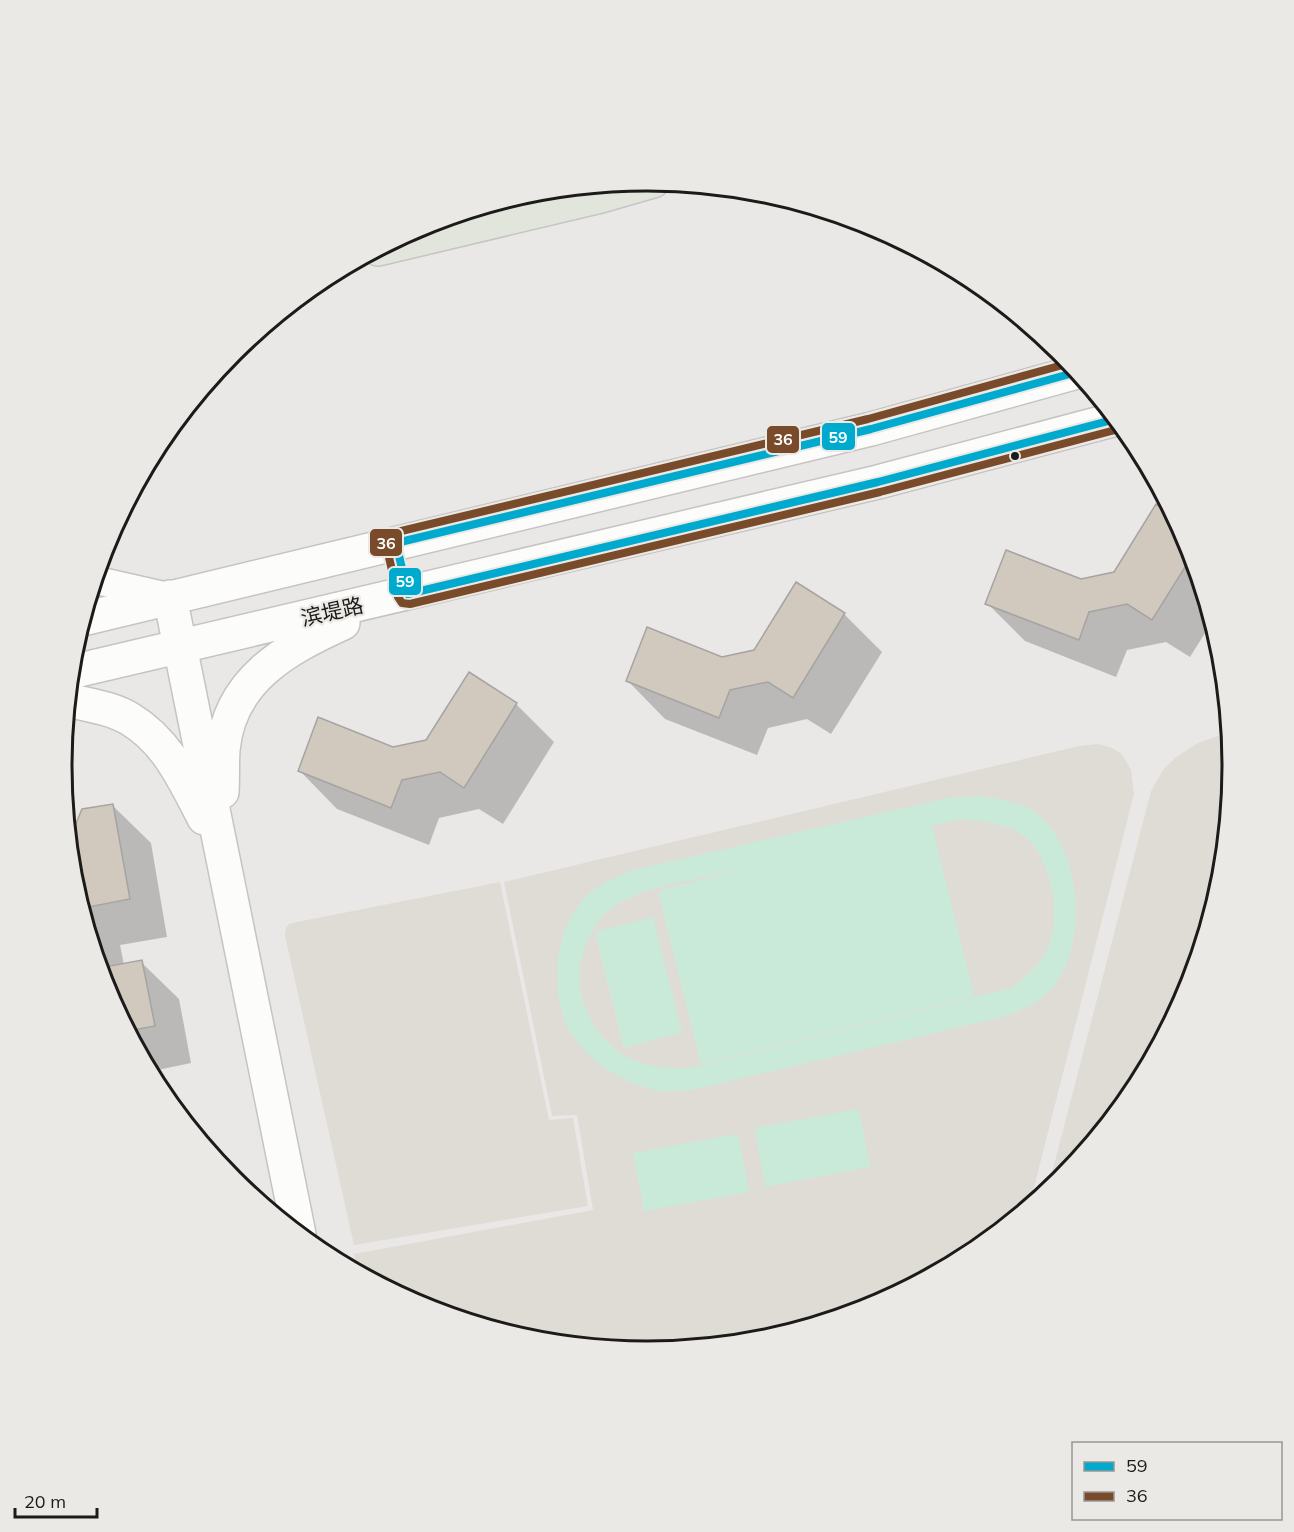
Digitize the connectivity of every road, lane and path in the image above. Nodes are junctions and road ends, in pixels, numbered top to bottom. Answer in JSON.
{"nodes":[{"id":1,"x":615,"y":192,"type":"edge"},
{"id":2,"x":415,"y":240,"type":"edge"},
{"id":3,"x":1068,"y":375,"type":"edge"},
{"id":4,"x":1107,"y":421,"type":"edge"},
{"id":5,"x":396,"y":543,"type":"junction"},
{"id":6,"x":103,"y":582,"type":"edge"},
{"id":7,"x":408,"y":594,"type":"junction"},
{"id":8,"x":170,"y":597,"type":"junction"},
{"id":9,"x":92,"y":617,"type":"edge"},
{"id":10,"x":180,"y":646,"type":"junction"},
{"id":11,"x":80,"y":670,"type":"edge"},
{"id":12,"x":76,"y":702,"type":"edge"},
{"id":13,"x":222,"y":853,"type":"junction"},
{"id":14,"x":296,"y":1222,"type":"edge"}],
"edges":[{"from":1,"to":2,"type":"highway"},
{"from":3,"to":5,"type":"street"},
{"from":4,"to":7,"type":"street","name":"滨堤路"},
{"from":5,"to":7,"type":"street"},
{"from":5,"to":8,"type":"street"},
{"from":6,"to":8,"type":"street"},
{"from":7,"to":10,"type":"street","name":"滨堤路"},
{"from":7,"to":13,"type":"street"},
{"from":8,"to":9,"type":"street"},
{"from":8,"to":10,"type":"street"},
{"from":10,"to":11,"type":"street","name":"滨堤路"},
{"from":10,"to":13,"type":"street"},
{"from":12,"to":13,"type":"street"},
{"from":13,"to":14,"type":"street"}]}
